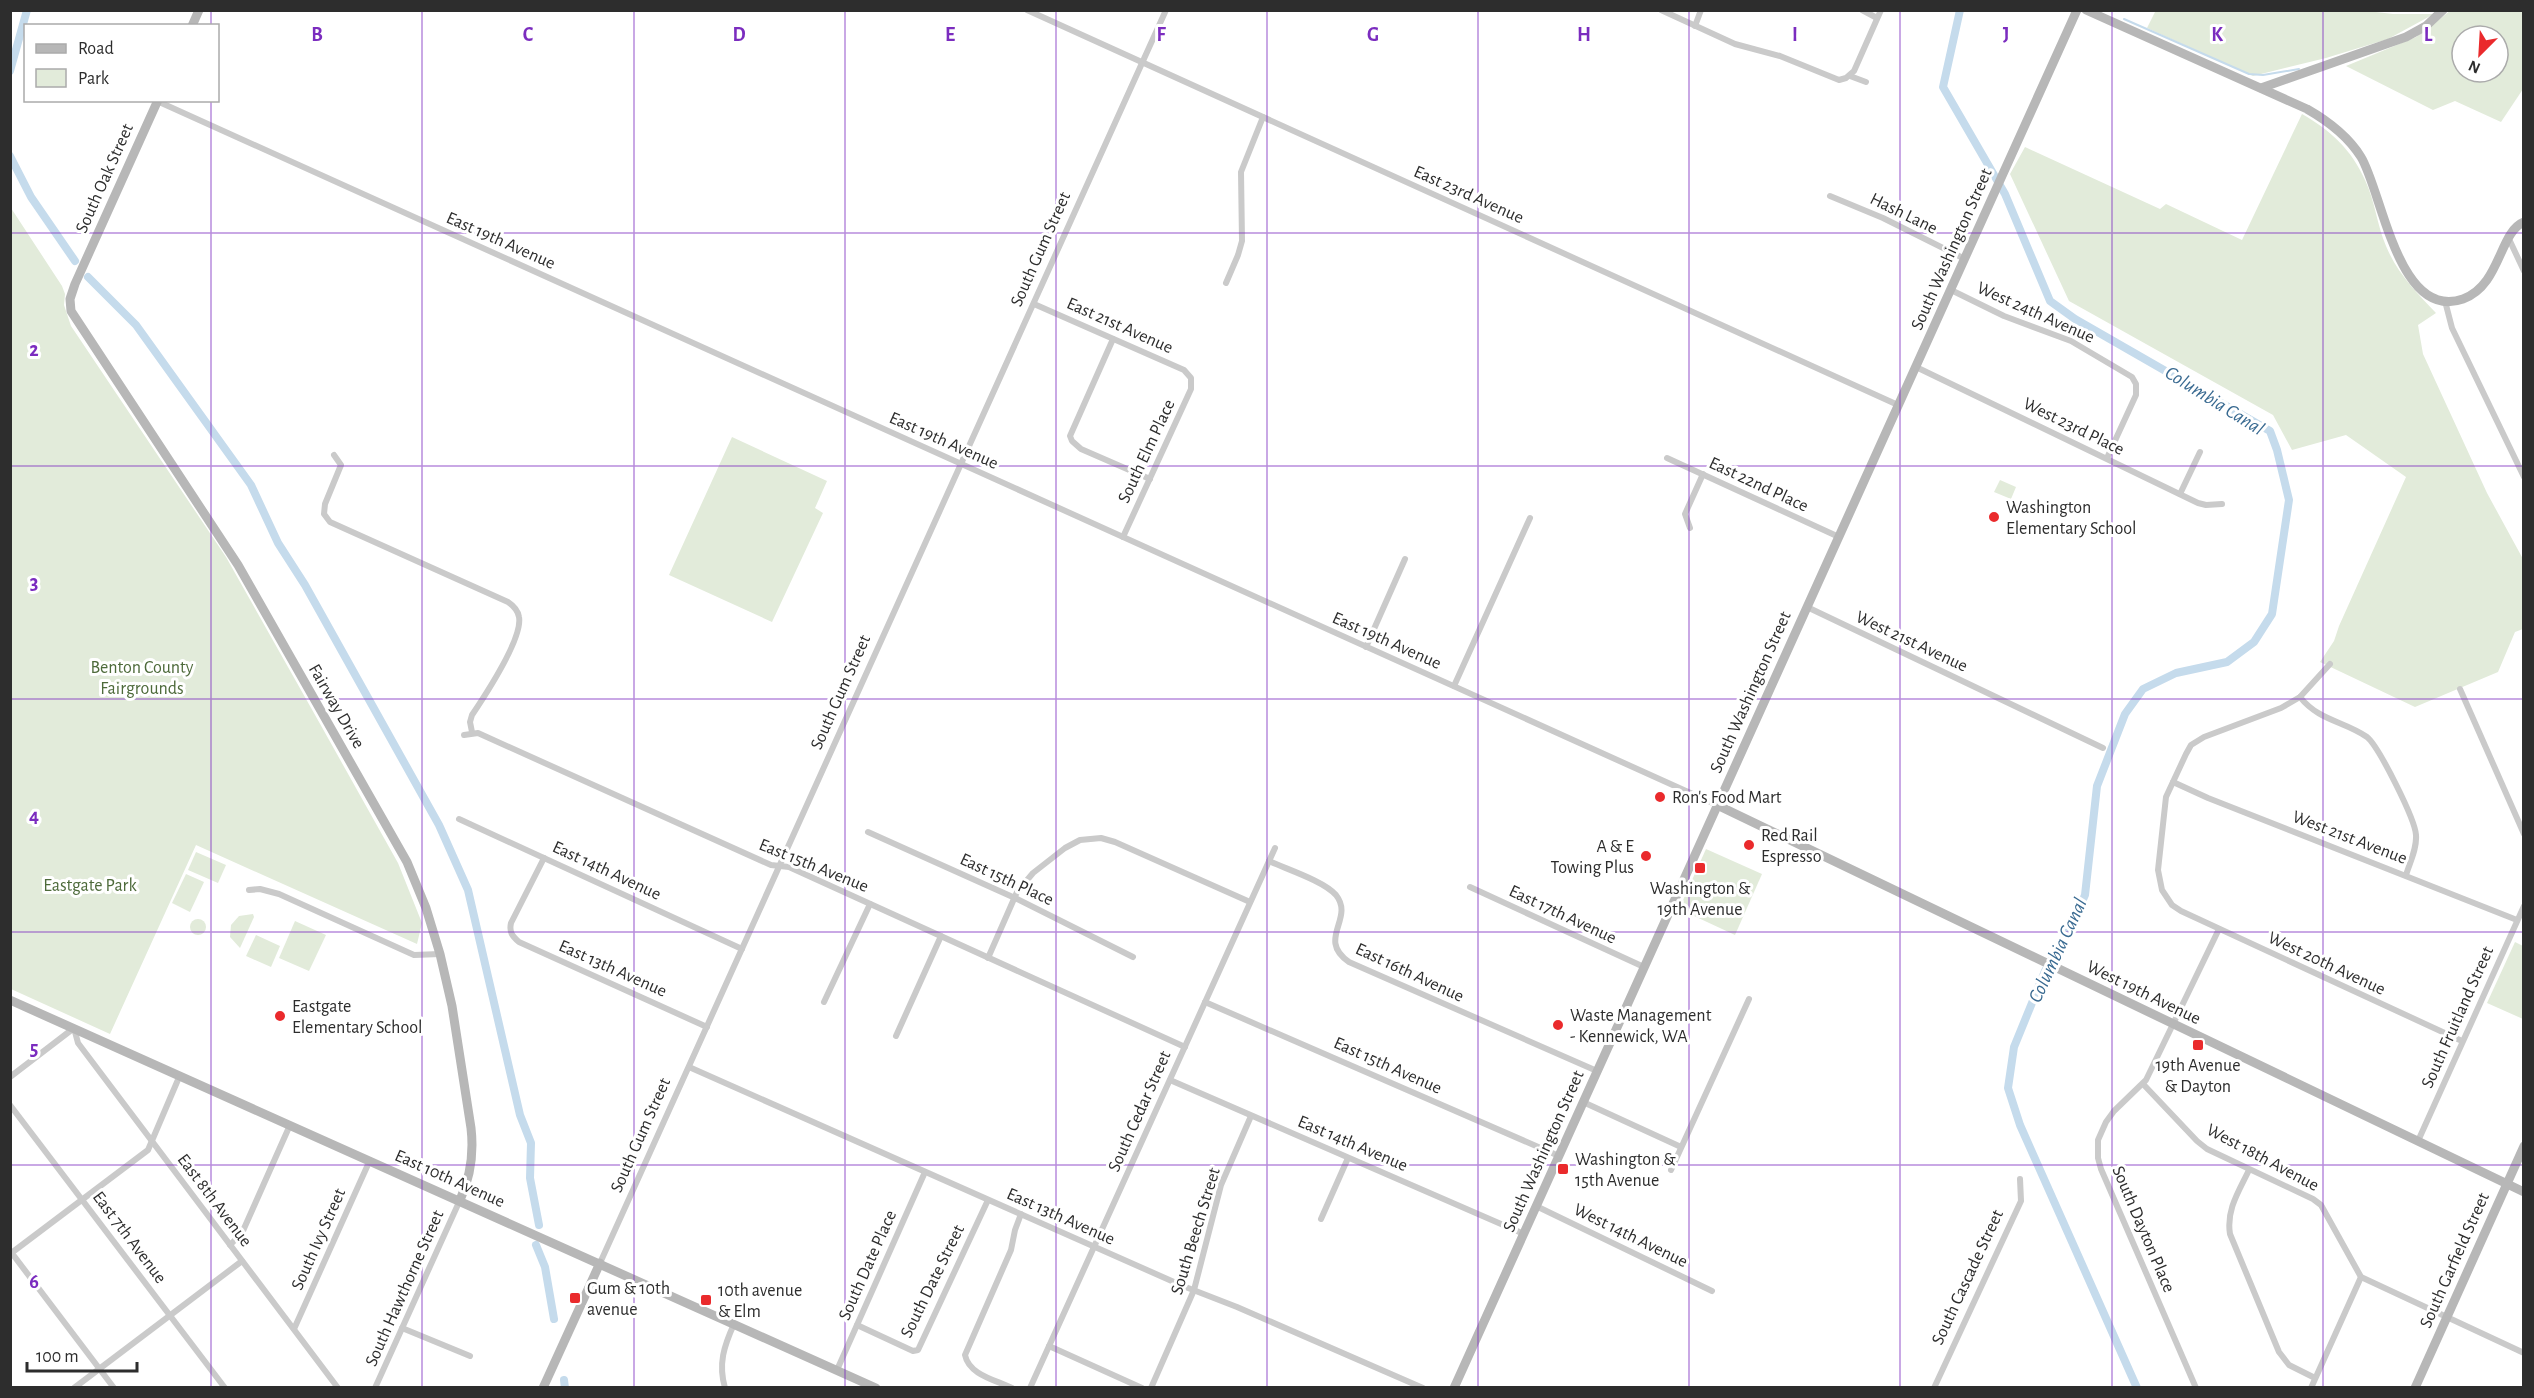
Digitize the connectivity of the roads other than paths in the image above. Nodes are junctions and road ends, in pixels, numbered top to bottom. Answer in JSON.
{"nodes":[{"id":1,"x":199,"y":10,"type":"edge"},
{"id":2,"x":1027,"y":10,"type":"edge"},
{"id":3,"x":1166,"y":10,"type":"edge"},
{"id":4,"x":1661,"y":10,"type":"edge"},
{"id":5,"x":1701,"y":10,"type":"edge"},
{"id":6,"x":1862,"y":10,"type":"edge"},
{"id":7,"x":1881,"y":10,"type":"edge"},
{"id":8,"x":2077,"y":10,"type":"edge"},
{"id":9,"x":2086,"y":10,"type":"edge"},
{"id":10,"x":2443,"y":10,"type":"edge"},
{"id":11,"x":1877,"y":18,"type":"junction"},
{"id":12,"x":193,"y":24,"type":"edge"},
{"id":13,"x":1695,"y":26,"type":"junction"},
{"id":14,"x":1143,"y":63,"type":"junction"},
{"id":15,"x":1848,"y":77,"type":"junction"},
{"id":16,"x":1866,"y":82,"type":"dead end"},
{"id":17,"x":2261,"y":88,"type":"junction"},
{"id":18,"x":158,"y":102,"type":"edge"},
{"id":19,"x":160,"y":102,"type":"edge"},
{"id":20,"x":1263,"y":117,"type":"junction"},
{"id":21,"x":1830,"y":196,"type":"dead end"},
{"id":22,"x":2522,"y":223,"type":"edge"},
{"id":23,"x":2509,"y":239,"type":"junction"},
{"id":24,"x":1965,"y":259,"type":"junction"},
{"id":25,"x":81,"y":270,"type":"joint"},
{"id":26,"x":2523,"y":271,"type":"edge"},
{"id":27,"x":1226,"y":283,"type":"dead end"},
{"id":28,"x":1951,"y":290,"type":"junction"},
{"id":29,"x":2445,"y":302,"type":"junction"},
{"id":30,"x":1034,"y":304,"type":"junction"},
{"id":31,"x":1113,"y":339,"type":"junction"},
{"id":32,"x":1916,"y":367,"type":"junction"},
{"id":33,"x":1191,"y":378,"type":"joint"},
{"id":34,"x":1898,"y":405,"type":"junction"},
{"id":35,"x":2200,"y":452,"type":"dead end"},
{"id":36,"x":334,"y":456,"type":"dead end"},
{"id":37,"x":1667,"y":458,"type":"dead end"},
{"id":38,"x":2107,"y":458,"type":"junction"},
{"id":39,"x":962,"y":464,"type":"junction"},
{"id":40,"x":1703,"y":474,"type":"junction"},
{"id":41,"x":2523,"y":477,"type":"edge"},
{"id":42,"x":1150,"y":479,"type":"junction"},
{"id":43,"x":2180,"y":494,"type":"junction"},
{"id":44,"x":2222,"y":504,"type":"dead end"},
{"id":45,"x":1530,"y":518,"type":"dead end"},
{"id":46,"x":1690,"y":528,"type":"dead end"},
{"id":47,"x":1123,"y":537,"type":"junction"},
{"id":48,"x":1839,"y":537,"type":"junction"},
{"id":49,"x":1405,"y":559,"type":"dead end"},
{"id":50,"x":1807,"y":607,"type":"junction"},
{"id":51,"x":1366,"y":646,"type":"junction"},
{"id":52,"x":2330,"y":664,"type":"dead end"},
{"id":53,"x":1454,"y":686,"type":"junction"},
{"id":54,"x":2460,"y":689,"type":"dead end"},
{"id":55,"x":2301,"y":697,"type":"junction"},
{"id":56,"x":472,"y":732,"type":"junction"},
{"id":57,"x":464,"y":735,"type":"dead end"},
{"id":58,"x":2103,"y":748,"type":"dead end"},
{"id":59,"x":2173,"y":782,"type":"junction"},
{"id":60,"x":1718,"y":805,"type":"junction"},
{"id":61,"x":459,"y":819,"type":"dead end"},
{"id":62,"x":2521,"y":821,"type":"edge"},
{"id":63,"x":868,"y":832,"type":"dead end"},
{"id":64,"x":2523,"y":834,"type":"edge"},
{"id":65,"x":1275,"y":848,"type":"dead end"},
{"id":66,"x":544,"y":858,"type":"junction"},
{"id":67,"x":1269,"y":861,"type":"junction"},
{"id":68,"x":780,"y":866,"type":"junction"},
{"id":69,"x":2406,"y":875,"type":"junction"},
{"id":70,"x":1470,"y":887,"type":"dead end"},
{"id":71,"x":249,"y":890,"type":"dead end"},
{"id":72,"x":1015,"y":898,"type":"junction"},
{"id":73,"x":1250,"y":902,"type":"junction"},
{"id":74,"x":870,"y":904,"type":"junction"},
{"id":75,"x":2523,"y":906,"type":"edge"},
{"id":76,"x":2517,"y":920,"type":"junction"},
{"id":77,"x":2219,"y":929,"type":"junction"},
{"id":78,"x":941,"y":936,"type":"junction"},
{"id":79,"x":742,"y":948,"type":"junction"},
{"id":80,"x":440,"y":954,"type":"junction"},
{"id":81,"x":1133,"y":957,"type":"dead end"},
{"id":82,"x":988,"y":958,"type":"junction"},
{"id":83,"x":1644,"y":967,"type":"junction"},
{"id":84,"x":1749,"y":999,"type":"dead end"},
{"id":85,"x":10,"y":1000,"type":"edge"},
{"id":86,"x":824,"y":1002,"type":"dead end"},
{"id":87,"x":1205,"y":1002,"type":"junction"},
{"id":88,"x":2173,"y":1024,"type":"junction"},
{"id":89,"x":707,"y":1027,"type":"junction"},
{"id":90,"x":74,"y":1028,"type":"junction"},
{"id":91,"x":896,"y":1036,"type":"dead end"},
{"id":92,"x":2462,"y":1041,"type":"junction"},
{"id":93,"x":1185,"y":1047,"type":"junction"},
{"id":94,"x":689,"y":1067,"type":"junction"},
{"id":95,"x":1597,"y":1071,"type":"junction"},
{"id":96,"x":180,"y":1076,"type":"junction"},
{"id":97,"x":10,"y":1077,"type":"edge"},
{"id":98,"x":1170,"y":1080,"type":"junction"},
{"id":99,"x":2144,"y":1085,"type":"junction"},
{"id":100,"x":1583,"y":1102,"type":"junction"},
{"id":101,"x":10,"y":1105,"type":"edge"},
{"id":102,"x":1251,"y":1116,"type":"junction"},
{"id":103,"x":290,"y":1125,"type":"junction"},
{"id":104,"x":2418,"y":1141,"type":"junction"},
{"id":105,"x":153,"y":1142,"type":"junction"},
{"id":106,"x":2523,"y":1146,"type":"edge"},
{"id":107,"x":1681,"y":1147,"type":"junction"},
{"id":108,"x":1559,"y":1156,"type":"junction"},
{"id":109,"x":1348,"y":1158,"type":"junction"},
{"id":110,"x":370,"y":1160,"type":"junction"},
{"id":111,"x":1671,"y":1170,"type":"dead end"},
{"id":112,"x":2249,"y":1170,"type":"junction"},
{"id":113,"x":925,"y":1172,"type":"junction"},
{"id":114,"x":2020,"y":1179,"type":"dead end"},
{"id":115,"x":2507,"y":1184,"type":"junction"},
{"id":116,"x":2523,"y":1192,"type":"edge"},
{"id":117,"x":82,"y":1200,"type":"junction"},
{"id":118,"x":460,"y":1200,"type":"junction"},
{"id":119,"x":988,"y":1200,"type":"junction"},
{"id":120,"x":1536,"y":1206,"type":"junction"},
{"id":121,"x":1021,"y":1215,"type":"junction"},
{"id":122,"x":1321,"y":1219,"type":"dead end"},
{"id":123,"x":1524,"y":1234,"type":"junction"},
{"id":124,"x":230,"y":1245,"type":"junction"},
{"id":125,"x":1094,"y":1247,"type":"junction"},
{"id":126,"x":11,"y":1252,"type":"edge"},
{"id":127,"x":242,"y":1261,"type":"junction"},
{"id":128,"x":600,"y":1263,"type":"junction"},
{"id":129,"x":2361,"y":1277,"type":"junction"},
{"id":130,"x":1194,"y":1290,"type":"junction"},
{"id":131,"x":1712,"y":1291,"type":"dead end"},
{"id":132,"x":170,"y":1315,"type":"junction"},
{"id":133,"x":2447,"y":1317,"type":"junction"},
{"id":134,"x":734,"y":1324,"type":"junction"},
{"id":135,"x":857,"y":1325,"type":"junction"},
{"id":136,"x":402,"y":1328,"type":"junction"},
{"id":137,"x":294,"y":1329,"type":"junction"},
{"id":138,"x":1049,"y":1346,"type":"junction"},
{"id":139,"x":2523,"y":1353,"type":"edge"},
{"id":140,"x":470,"y":1356,"type":"dead end"},
{"id":141,"x":99,"y":1368,"type":"junction"},
{"id":142,"x":837,"y":1370,"type":"junction"},
{"id":143,"x":2315,"y":1378,"type":"junction"},
{"id":144,"x":74,"y":1388,"type":"edge"},
{"id":145,"x":114,"y":1388,"type":"edge"},
{"id":146,"x":225,"y":1388,"type":"edge"},
{"id":147,"x":338,"y":1388,"type":"edge"},
{"id":148,"x":375,"y":1388,"type":"edge"},
{"id":149,"x":543,"y":1388,"type":"edge"},
{"id":150,"x":724,"y":1388,"type":"edge"},
{"id":151,"x":876,"y":1388,"type":"edge"},
{"id":152,"x":1012,"y":1388,"type":"edge"},
{"id":153,"x":1030,"y":1388,"type":"edge"},
{"id":154,"x":1142,"y":1388,"type":"edge"},
{"id":155,"x":1151,"y":1388,"type":"edge"},
{"id":156,"x":1423,"y":1388,"type":"edge"},
{"id":157,"x":1454,"y":1388,"type":"edge"},
{"id":158,"x":1934,"y":1388,"type":"edge"},
{"id":159,"x":2196,"y":1388,"type":"edge"},
{"id":160,"x":2311,"y":1388,"type":"edge"},
{"id":161,"x":2415,"y":1388,"type":"edge"}],
"edges":[{"from":1,"to":12,"type":"street"},
{"from":2,"to":14,"type":"street","name":"East 23rd Avenue"},
{"from":3,"to":14,"type":"street","name":"South Gum Street"},
{"from":4,"to":13,"type":"street"},
{"from":5,"to":13,"type":"street"},
{"from":6,"to":11,"type":"street"},
{"from":7,"to":11,"type":"street"},
{"from":8,"to":24,"type":"street","name":"South Washington Street"},
{"from":9,"to":17,"type":"street"},
{"from":10,"to":17,"type":"street"},
{"from":11,"to":15,"type":"street"},
{"from":13,"to":15,"type":"street"},
{"from":14,"to":20,"type":"street","name":"East 23rd Avenue"},
{"from":14,"to":30,"type":"street","name":"South Gum Street"},
{"from":15,"to":16,"type":"street"},
{"from":17,"to":29,"type":"street"},
{"from":18,"to":25,"type":"street","name":"South Oak Street"},
{"from":19,"to":39,"type":"street","name":"East 19th Avenue"},
{"from":20,"to":27,"type":"street"},
{"from":20,"to":34,"type":"street","name":"East 23rd Avenue"},
{"from":21,"to":24,"type":"street","name":"Hash Lane"},
{"from":22,"to":23,"type":"street"},
{"from":23,"to":26,"type":"street"},
{"from":23,"to":29,"type":"street"},
{"from":24,"to":28,"type":"street","name":"South Washington Street"},
{"from":25,"to":80,"type":"street","name":"Fairway Drive"},
{"from":28,"to":32,"type":"street","name":"South Washington Street"},
{"from":28,"to":38,"type":"street","name":"West 24th Avenue"},
{"from":29,"to":41,"type":"street"},
{"from":30,"to":31,"type":"street","name":"East 21st Avenue"},
{"from":30,"to":39,"type":"street","name":"South Gum Street"},
{"from":31,"to":33,"type":"street","name":"East 21st Avenue"},
{"from":31,"to":42,"type":"street"},
{"from":32,"to":34,"type":"street","name":"South Washington Street"},
{"from":32,"to":38,"type":"street","name":"West 23rd Place"},
{"from":33,"to":42,"type":"street","name":"South Elm Place"},
{"from":34,"to":48,"type":"street","name":"South Washington Street"},
{"from":35,"to":43,"type":"street"},
{"from":36,"to":56,"type":"street"},
{"from":37,"to":40,"type":"street","name":"East 22nd Place"},
{"from":38,"to":43,"type":"street","name":"West 23rd Place"},
{"from":39,"to":47,"type":"street","name":"East 19th Avenue"},
{"from":39,"to":68,"type":"street","name":"South Gum Street"},
{"from":40,"to":46,"type":"street"},
{"from":40,"to":48,"type":"street","name":"East 22nd Place"},
{"from":42,"to":47,"type":"street","name":"South Elm Place"},
{"from":43,"to":44,"type":"street","name":"West 23rd Place"},
{"from":45,"to":53,"type":"street"},
{"from":47,"to":51,"type":"street","name":"East 19th Avenue"},
{"from":48,"to":50,"type":"street","name":"South Washington Street"},
{"from":49,"to":51,"type":"street"},
{"from":50,"to":58,"type":"street","name":"West 21st Avenue"},
{"from":50,"to":60,"type":"street","name":"South Washington Street"},
{"from":51,"to":53,"type":"street","name":"East 19th Avenue"},
{"from":52,"to":55,"type":"street"},
{"from":53,"to":60,"type":"street","name":"East 19th Avenue"},
{"from":54,"to":62,"type":"street"},
{"from":55,"to":59,"type":"street"},
{"from":55,"to":69,"type":"street"},
{"from":56,"to":57,"type":"street"},
{"from":56,"to":68,"type":"street","name":"East 15th Avenue"},
{"from":59,"to":69,"type":"street","name":"West 21st Avenue"},
{"from":59,"to":77,"type":"street","name":"West 20th Avenue"},
{"from":60,"to":83,"type":"street","name":"South Washington Street"},
{"from":60,"to":88,"type":"street","name":"West 19th Avenue"},
{"from":61,"to":66,"type":"street","name":"East 14th Avenue"},
{"from":62,"to":64,"type":"street"},
{"from":63,"to":72,"type":"street","name":"East 15th Place"},
{"from":65,"to":67,"type":"street","name":"South Cedar Street"},
{"from":66,"to":79,"type":"street","name":"East 14th Avenue"},
{"from":66,"to":89,"type":"street","name":"East 13th Avenue"},
{"from":67,"to":73,"type":"street","name":"South Cedar Street"},
{"from":67,"to":95,"type":"street","name":"East 16th Avenue"},
{"from":68,"to":74,"type":"street","name":"East 15th Avenue"},
{"from":68,"to":79,"type":"street","name":"South Gum Street"},
{"from":69,"to":76,"type":"street","name":"West 21st Avenue"},
{"from":70,"to":83,"type":"street","name":"East 17th Avenue"},
{"from":71,"to":80,"type":"street"},
{"from":72,"to":73,"type":"street"},
{"from":72,"to":81,"type":"street","name":"East 15th Place"},
{"from":72,"to":82,"type":"street"},
{"from":73,"to":87,"type":"street","name":"South Cedar Street"},
{"from":74,"to":78,"type":"street","name":"East 15th Avenue"},
{"from":74,"to":86,"type":"street"},
{"from":75,"to":76,"type":"street","name":"South Fruitland Street"},
{"from":76,"to":92,"type":"street","name":"South Fruitland Street"},
{"from":77,"to":88,"type":"street","name":"South Dayton Place"},
{"from":77,"to":92,"type":"street","name":"West 20th Avenue"},
{"from":78,"to":82,"type":"street","name":"East 15th Avenue"},
{"from":78,"to":91,"type":"street"},
{"from":79,"to":89,"type":"street","name":"South Gum Street"},
{"from":80,"to":118,"type":"street","name":"Fairway Drive"},
{"from":82,"to":93,"type":"street","name":"East 15th Avenue"},
{"from":83,"to":95,"type":"street","name":"South Washington Street"},
{"from":84,"to":107,"type":"street"},
{"from":85,"to":90,"type":"street","name":"East 10th Avenue"},
{"from":87,"to":93,"type":"street","name":"South Cedar Street"},
{"from":87,"to":108,"type":"street","name":"East 15th Avenue"},
{"from":88,"to":99,"type":"street","name":"South Dayton Place"},
{"from":88,"to":104,"type":"street","name":"West 19th Avenue"},
{"from":89,"to":94,"type":"street","name":"South Gum Street"},
{"from":90,"to":96,"type":"street","name":"East 10th Avenue"},
{"from":90,"to":97,"type":"street"},
{"from":90,"to":105,"type":"street","name":"East 8th Avenue"},
{"from":92,"to":104,"type":"street","name":"South Fruitland Street"},
{"from":93,"to":98,"type":"street","name":"South Cedar Street"},
{"from":94,"to":113,"type":"street","name":"East 13th Avenue"},
{"from":94,"to":128,"type":"street","name":"South Gum Street"},
{"from":95,"to":100,"type":"street","name":"South Washington Street"},
{"from":96,"to":103,"type":"street","name":"East 10th Avenue"},
{"from":96,"to":105,"type":"street"},
{"from":98,"to":102,"type":"street","name":"East 14th Avenue"},
{"from":98,"to":125,"type":"street","name":"South Cedar Street"},
{"from":99,"to":112,"type":"street","name":"West 18th Avenue"},
{"from":99,"to":159,"type":"street","name":"South Dayton Place"},
{"from":100,"to":107,"type":"street"},
{"from":100,"to":108,"type":"street","name":"South Washington Street"},
{"from":101,"to":117,"type":"street","name":"East 7th Avenue"},
{"from":102,"to":109,"type":"street","name":"East 14th Avenue"},
{"from":102,"to":130,"type":"street","name":"South Beech Street"},
{"from":103,"to":110,"type":"street","name":"East 10th Avenue"},
{"from":103,"to":124,"type":"street"},
{"from":104,"to":115,"type":"street","name":"West 19th Avenue"},
{"from":105,"to":117,"type":"street"},
{"from":105,"to":124,"type":"street","name":"East 8th Avenue"},
{"from":106,"to":115,"type":"street","name":"South Garfield Street"},
{"from":107,"to":111,"type":"street"},
{"from":108,"to":120,"type":"street","name":"South Washington Street"},
{"from":109,"to":122,"type":"street"},
{"from":109,"to":123,"type":"street","name":"East 14th Avenue"},
{"from":110,"to":118,"type":"street","name":"East 10th Avenue"},
{"from":110,"to":137,"type":"street","name":"South Ivy Street"},
{"from":112,"to":129,"type":"street","name":"West 18th Avenue"},
{"from":112,"to":143,"type":"street"},
{"from":113,"to":119,"type":"street","name":"East 13th Avenue"},
{"from":113,"to":135,"type":"street","name":"South Date Place"},
{"from":114,"to":158,"type":"street","name":"South Cascade Street"},
{"from":115,"to":116,"type":"street","name":"West 19th Avenue"},
{"from":115,"to":133,"type":"street","name":"South Garfield Street"},
{"from":117,"to":126,"type":"street"},
{"from":117,"to":132,"type":"street","name":"East 7th Avenue"},
{"from":118,"to":128,"type":"street","name":"East 10th Avenue"},
{"from":118,"to":136,"type":"street","name":"South Hawthorne Street"},
{"from":119,"to":121,"type":"street","name":"East 13th Avenue"},
{"from":119,"to":135,"type":"street","name":"South Date Street"},
{"from":120,"to":123,"type":"street","name":"South Washington Street"},
{"from":120,"to":131,"type":"street","name":"West 14th Avenue"},
{"from":121,"to":125,"type":"street","name":"East 13th Avenue"},
{"from":121,"to":152,"type":"street"},
{"from":123,"to":157,"type":"street","name":"South Washington Street"},
{"from":124,"to":127,"type":"street","name":"East 8th Avenue"},
{"from":125,"to":130,"type":"street","name":"East 13th Avenue"},
{"from":125,"to":138,"type":"street","name":"South Cedar Street"},
{"from":126,"to":141,"type":"street"},
{"from":127,"to":132,"type":"street"},
{"from":127,"to":137,"type":"street","name":"East 8th Avenue"},
{"from":128,"to":134,"type":"street","name":"East 10th Avenue"},
{"from":128,"to":149,"type":"street","name":"South Gum Street"},
{"from":129,"to":133,"type":"street"},
{"from":129,"to":143,"type":"street"},
{"from":130,"to":155,"type":"street","name":"South Beech Street"},
{"from":130,"to":156,"type":"street","name":"East 13th Avenue"},
{"from":132,"to":141,"type":"street"},
{"from":132,"to":146,"type":"street","name":"East 7th Avenue"},
{"from":133,"to":139,"type":"street"},
{"from":133,"to":161,"type":"street","name":"South Garfield Street"},
{"from":134,"to":142,"type":"street","name":"East 10th Avenue"},
{"from":134,"to":150,"type":"street"},
{"from":135,"to":142,"type":"street","name":"South Date Place"},
{"from":136,"to":140,"type":"street"},
{"from":136,"to":148,"type":"street","name":"South Hawthorne Street"},
{"from":137,"to":147,"type":"street","name":"East 8th Avenue"},
{"from":138,"to":153,"type":"street","name":"South Cedar Street"},
{"from":138,"to":154,"type":"street"},
{"from":141,"to":144,"type":"street"},
{"from":141,"to":145,"type":"street"},
{"from":142,"to":151,"type":"street","name":"East 10th Avenue"},
{"from":143,"to":160,"type":"street"}]}
